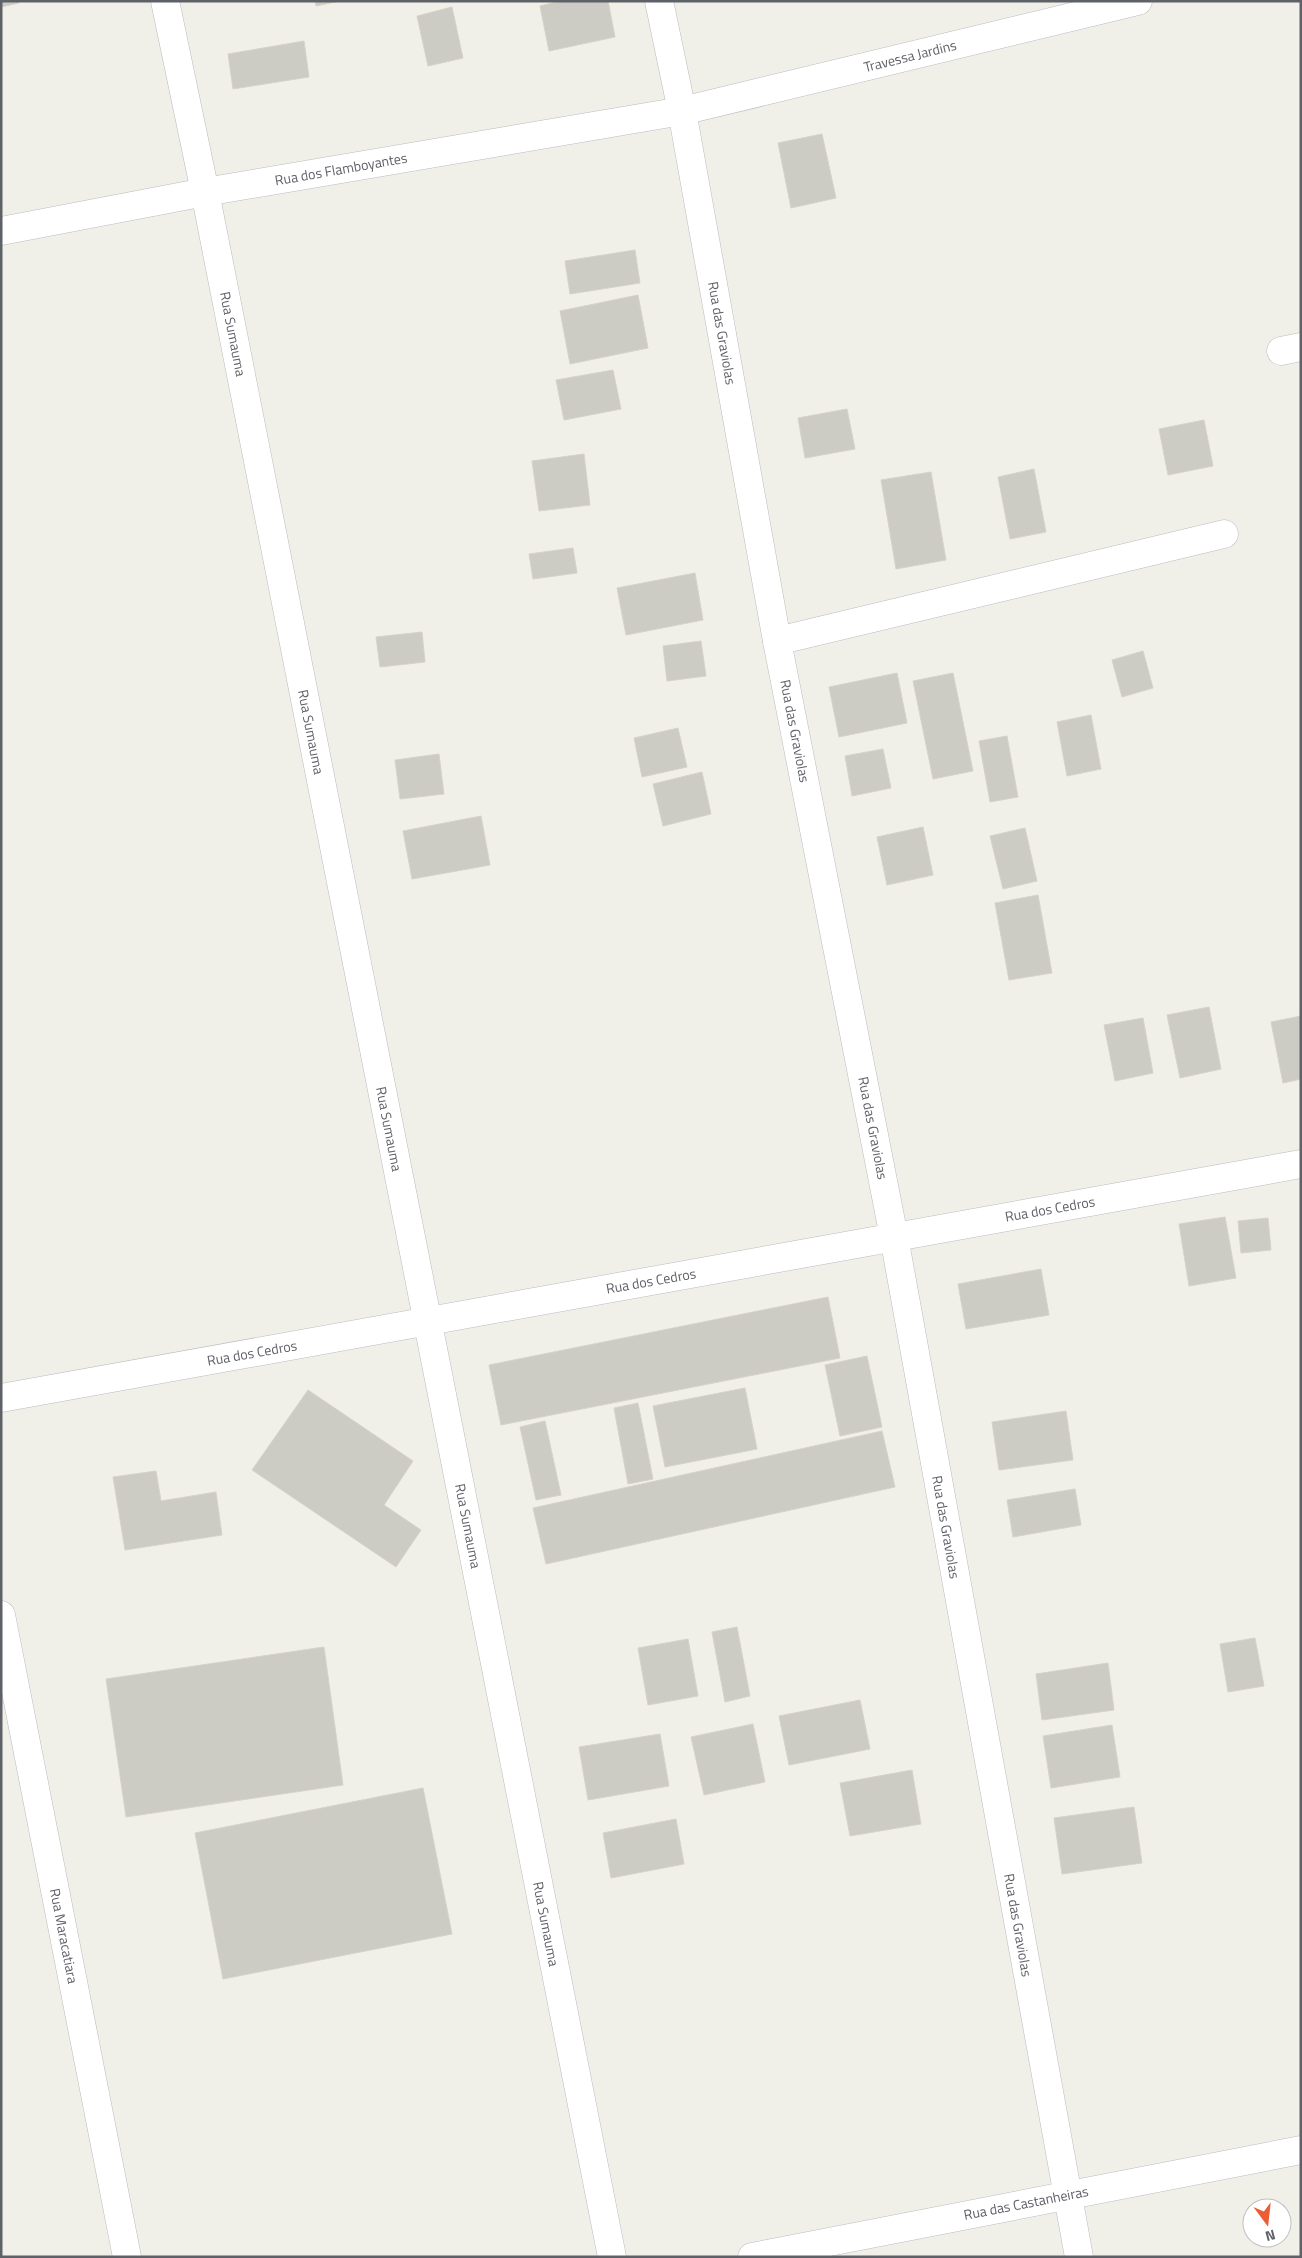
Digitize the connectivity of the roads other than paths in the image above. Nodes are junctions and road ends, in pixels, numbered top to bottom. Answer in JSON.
{"nodes":[{"id":1,"x":166,"y":1,"type":"edge"},
{"id":2,"x":659,"y":1,"type":"edge"},
{"id":3,"x":1138,"y":1,"type":"edge"},
{"id":4,"x":682,"y":111,"type":"junction"},
{"id":5,"x":205,"y":192,"type":"junction"},
{"id":6,"x":1,"y":231,"type":"edge"},
{"id":7,"x":1224,"y":534,"type":"dead end"},
{"id":8,"x":777,"y":641,"type":"junction"},
{"id":9,"x":1301,"y":1164,"type":"edge"},
{"id":10,"x":894,"y":1237,"type":"junction"},
{"id":11,"x":427,"y":1322,"type":"junction"},
{"id":12,"x":1,"y":1398,"type":"edge"},
{"id":13,"x":1,"y":1615,"type":"edge"},
{"id":14,"x":1301,"y":2150,"type":"edge"},
{"id":15,"x":1067,"y":2195,"type":"junction"},
{"id":16,"x":127,"y":2257,"type":"edge"},
{"id":17,"x":612,"y":2257,"type":"edge"},
{"id":18,"x":752,"y":2257,"type":"edge"},
{"id":19,"x":1079,"y":2257,"type":"edge"}],
"edges":[{"from":1,"to":5,"type":"street","name":"Rua Sumauma"},
{"from":2,"to":4,"type":"street","name":"Rua das Graviolas"},
{"from":3,"to":4,"type":"street","name":"Travessa Jardins"},
{"from":4,"to":5,"type":"street","name":"Rua dos Flamboyantes"},
{"from":4,"to":8,"type":"street","name":"Rua das Graviolas"},
{"from":5,"to":6,"type":"street","name":"Rua dos Flamboyantes"},
{"from":5,"to":11,"type":"street","name":"Rua Sumauma"},
{"from":7,"to":8,"type":"street"},
{"from":8,"to":10,"type":"street","name":"Rua das Graviolas"},
{"from":9,"to":10,"type":"street","name":"Rua dos Cedros"},
{"from":10,"to":11,"type":"street","name":"Rua dos Cedros"},
{"from":10,"to":15,"type":"street","name":"Rua das Graviolas"},
{"from":11,"to":12,"type":"street","name":"Rua dos Cedros"},
{"from":11,"to":17,"type":"street","name":"Rua Sumauma"},
{"from":13,"to":16,"type":"street","name":"Rua Maracatiara"},
{"from":14,"to":15,"type":"street","name":"Rua das Castanheiras"},
{"from":15,"to":18,"type":"street","name":"Rua das Castanheiras"},
{"from":15,"to":19,"type":"street","name":"Rua das Graviolas"}]}
